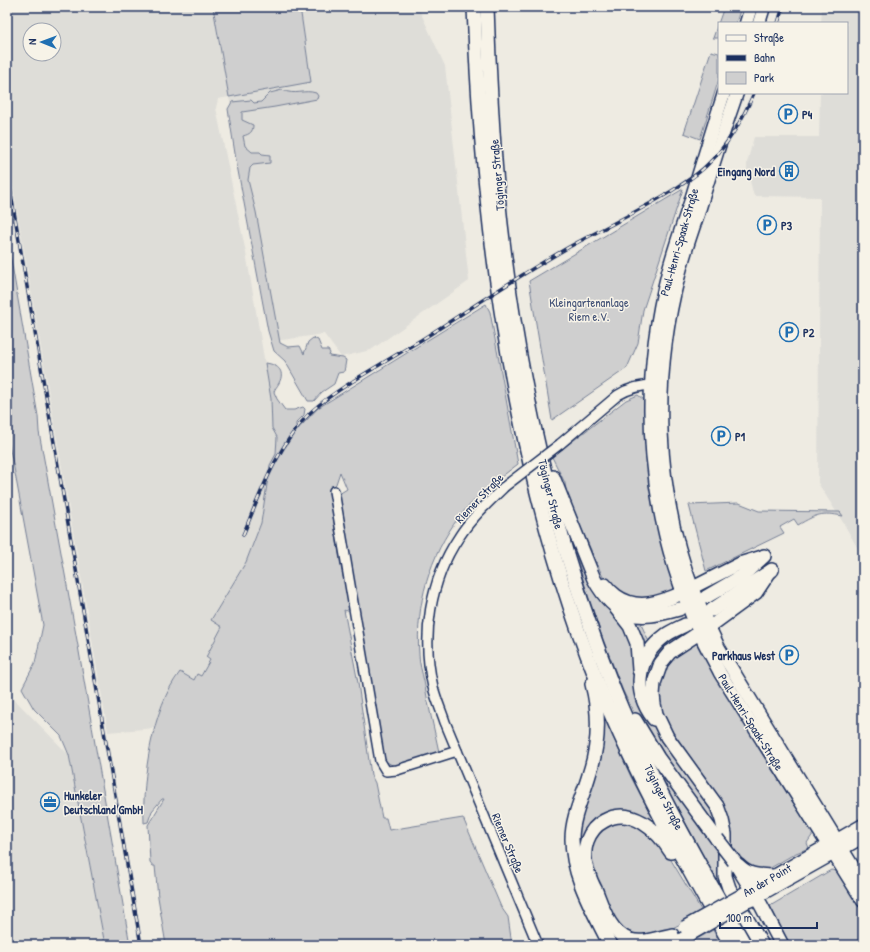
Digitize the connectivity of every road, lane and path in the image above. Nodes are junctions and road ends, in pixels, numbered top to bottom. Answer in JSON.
{"nodes":[{"id":1,"x":474,"y":7,"type":"edge"},
{"id":2,"x":487,"y":7,"type":"edge"},
{"id":3,"x":751,"y":7,"type":"edge"},
{"id":4,"x":764,"y":7,"type":"edge"},
{"id":5,"x":746,"y":22,"type":"edge"},
{"id":6,"x":759,"y":22,"type":"edge"},
{"id":7,"x":724,"y":94,"type":"edge"},
{"id":8,"x":736,"y":94,"type":"edge"},
{"id":9,"x":656,"y":384,"type":"junction"},
{"id":10,"x":536,"y":433,"type":"junction"},
{"id":11,"x":334,"y":491,"type":"dead end"},
{"id":12,"x":764,"y":556,"type":"joint"},
{"id":13,"x":588,"y":566,"type":"junction"},
{"id":14,"x":772,"y":570,"type":"joint"},
{"id":15,"x":688,"y":591,"type":"junction"},
{"id":16,"x":706,"y":597,"type":"dead end"},
{"id":17,"x":616,"y":608,"type":"junction"},
{"id":18,"x":679,"y":610,"type":"dead end"},
{"id":19,"x":712,"y":610,"type":"dead end"},
{"id":20,"x":726,"y":615,"type":"junction"},
{"id":21,"x":685,"y":625,"type":"dead end"},
{"id":22,"x":704,"y":630,"type":"junction"},
{"id":23,"x":584,"y":645,"type":"junction"},
{"id":24,"x":719,"y":648,"type":"junction"},
{"id":25,"x":640,"y":675,"type":"junction"},
{"id":26,"x":615,"y":691,"type":"junction"},
{"id":27,"x":748,"y":706,"type":"junction"},
{"id":28,"x":667,"y":737,"type":"junction"},
{"id":29,"x":457,"y":751,"type":"junction"},
{"id":30,"x":863,"y":826,"type":"edge"},
{"id":31,"x":863,"y":837,"type":"edge"},
{"id":32,"x":836,"y":847,"type":"junction"},
{"id":33,"x":734,"y":862,"type":"junction"},
{"id":34,"x":775,"y":876,"type":"junction"},
{"id":35,"x":693,"y":879,"type":"junction"},
{"id":36,"x":863,"y":882,"type":"edge"},
{"id":37,"x":749,"y":896,"type":"junction"},
{"id":38,"x":863,"y":901,"type":"edge"},
{"id":39,"x":596,"y":916,"type":"junction"},
{"id":40,"x":672,"y":940,"type":"edge"},
{"id":41,"x":538,"y":945,"type":"edge"},
{"id":42,"x":601,"y":945,"type":"edge"},
{"id":43,"x":610,"y":945,"type":"edge"},
{"id":44,"x":655,"y":945,"type":"edge"},
{"id":45,"x":732,"y":945,"type":"edge"},
{"id":46,"x":745,"y":945,"type":"edge"},
{"id":47,"x":762,"y":945,"type":"edge"},
{"id":48,"x":782,"y":945,"type":"edge"}],
"edges":[{"from":1,"to":23,"type":"highway","name":"Töginger Straße"},
{"from":2,"to":10,"type":"highway","name":"Töginger Straße"},
{"from":3,"to":5,"type":"main road"},
{"from":4,"to":6,"type":"main road"},
{"from":7,"to":9,"type":"main road","name":"Paul-Henri-Spaak-Straße"},
{"from":8,"to":9,"type":"main road","name":"Paul-Henri-Spaak-Straße"},
{"from":9,"to":15,"type":"main road","name":"Paul-Henri-Spaak-Straße"},
{"from":9,"to":29,"type":"street","name":"Riemer Straße","bridge":true},
{"from":10,"to":13,"type":"highway"},
{"from":10,"to":26,"type":"highway","name":"Töginger Straße"},
{"from":11,"to":29,"type":"street"},
{"from":12,"to":15,"type":"main road"},
{"from":12,"to":16,"type":"highway"},
{"from":13,"to":15,"type":"highway"},
{"from":13,"to":17,"type":"highway"},
{"from":14,"to":19,"type":"highway"},
{"from":14,"to":20,"type":"main road"},
{"from":15,"to":22,"type":"main road","name":"Paul-Henri-Spaak-Straße"},
{"from":17,"to":18,"type":"highway"},
{"from":17,"to":25,"type":"highway"},
{"from":20,"to":22,"type":"main road"},
{"from":20,"to":24,"type":"main road"},
{"from":21,"to":25,"type":"highway"},
{"from":22,"to":24,"type":"main road","name":"Paul-Henri-Spaak-Straße"},
{"from":22,"to":27,"type":"main road","name":"Paul-Henri-Spaak-Straße"},
{"from":22,"to":28,"type":"highway"},
{"from":23,"to":35,"type":"highway","name":"Töginger Straße"},
{"from":23,"to":39,"type":"highway"},
{"from":24,"to":27,"type":"main road","name":"Paul-Henri-Spaak-Straße"},
{"from":25,"to":28,"type":"highway"},
{"from":26,"to":33,"type":"highway","bridge":true},
{"from":26,"to":46,"type":"highway","name":"Töginger Straße"},
{"from":27,"to":32,"type":"main road","name":"Paul-Henri-Spaak-Straße"},
{"from":28,"to":47,"type":"highway"},
{"from":29,"to":41,"type":"street","name":"Riemer Straße"},
{"from":30,"to":32,"type":"main road"},
{"from":31,"to":32,"type":"main road"},
{"from":32,"to":34,"type":"main road","name":"An der Point"},
{"from":32,"to":36,"type":"main road"},
{"from":32,"to":37,"type":"main road","name":"An der Point"},
{"from":32,"to":38,"type":"main road"},
{"from":33,"to":34,"type":"highway"},
{"from":33,"to":37,"type":"highway"},
{"from":34,"to":37,"type":"main road","name":"An der Point"},
{"from":35,"to":40,"type":"highway"},
{"from":35,"to":45,"type":"highway","name":"Töginger Straße"},
{"from":37,"to":40,"type":"main road","name":"An der Point","bridge":true},
{"from":37,"to":48,"type":"highway"},
{"from":39,"to":42,"type":"highway"},
{"from":39,"to":43,"type":"highway"},
{"from":40,"to":44,"type":"street","name":"An der Point"}]}
